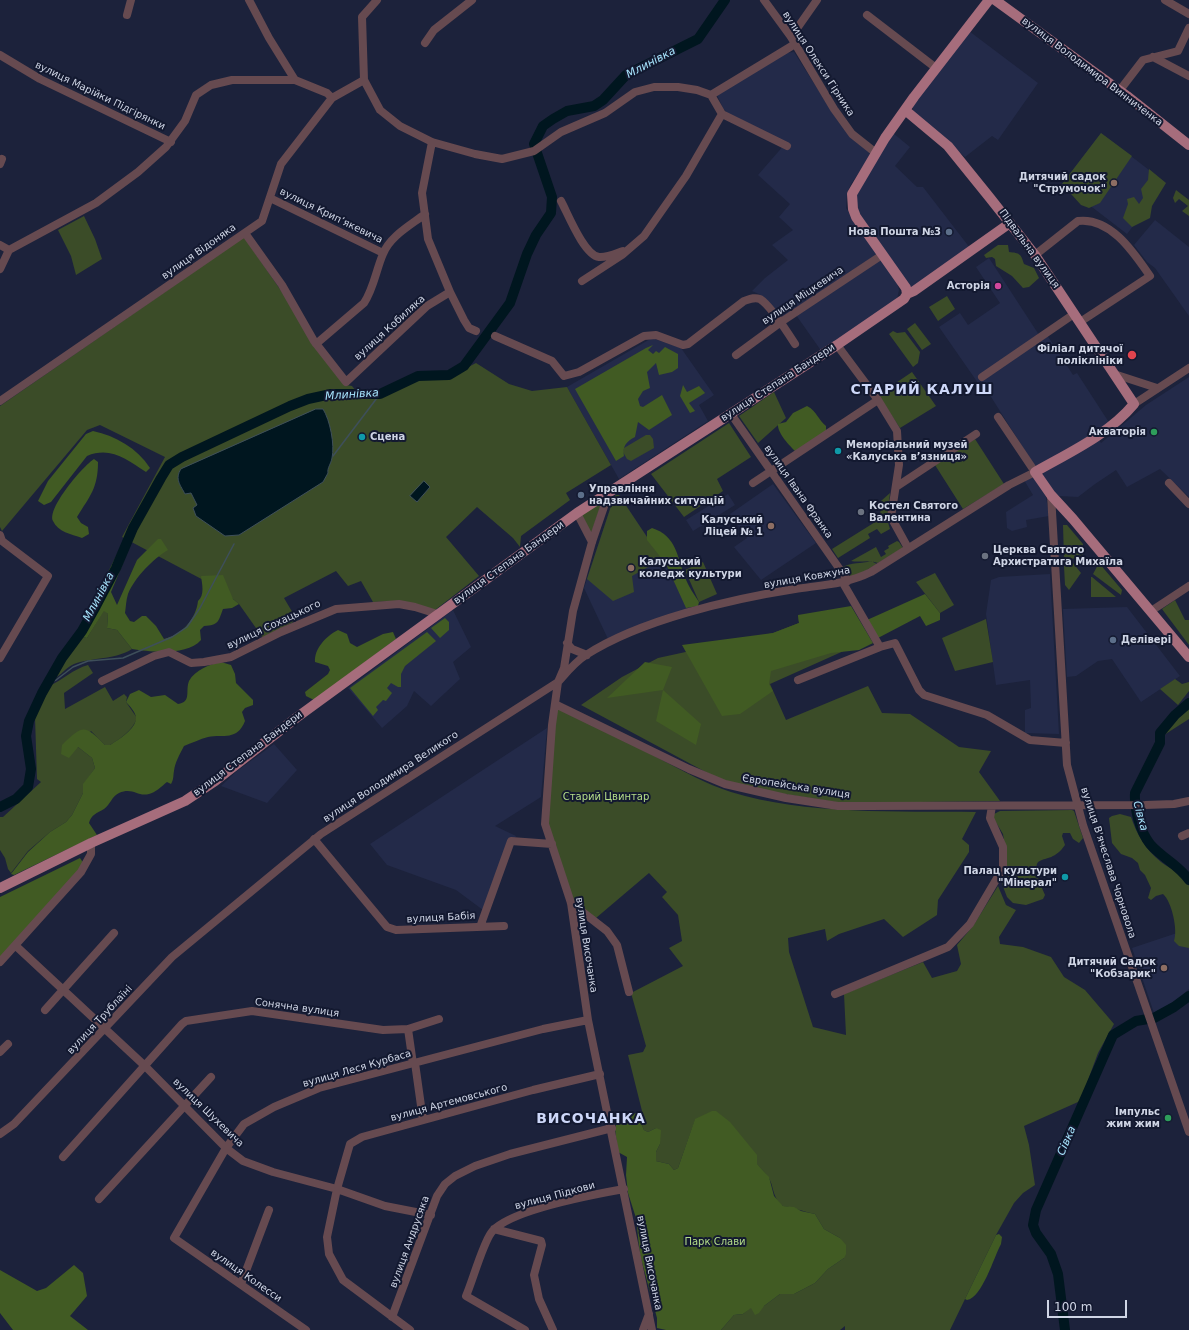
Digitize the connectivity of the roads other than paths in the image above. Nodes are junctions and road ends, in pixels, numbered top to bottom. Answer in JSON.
{"nodes":[{"id":1,"x":132,"y":0,"type":"edge"},
{"id":2,"x":249,"y":0,"type":"edge"},
{"id":3,"x":377,"y":0,"type":"edge"},
{"id":4,"x":472,"y":0,"type":"edge"},
{"id":5,"x":764,"y":0,"type":"edge"},
{"id":6,"x":817,"y":0,"type":"edge"},
{"id":7,"x":989,"y":0,"type":"edge"},
{"id":8,"x":995,"y":0,"type":"edge"},
{"id":9,"x":1164,"y":0,"type":"edge"},
{"id":10,"x":1189,"y":14,"type":"edge"},
{"id":11,"x":127,"y":15,"type":"dead end"},
{"id":12,"x":867,"y":15,"type":"dead end"},
{"id":13,"x":1189,"y":28,"type":"edge"},
{"id":14,"x":793,"y":40,"type":"junction"},
{"id":15,"x":425,"y":43,"type":"dead end"},
{"id":16,"x":0,"y":55,"type":"edge"},
{"id":17,"x":1153,"y":57,"type":"junction"},
{"id":18,"x":936,"y":68,"type":"junction"},
{"id":19,"x":1189,"y":76,"type":"edge"},
{"id":20,"x":295,"y":80,"type":"junction"},
{"id":21,"x":364,"y":80,"type":"junction"},
{"id":22,"x":1120,"y":90,"type":"junction"},
{"id":23,"x":711,"y":95,"type":"junction"},
{"id":24,"x":332,"y":98,"type":"junction"},
{"id":25,"x":905,"y":110,"type":"junction"},
{"id":26,"x":722,"y":114,"type":"junction"},
{"id":27,"x":171,"y":142,"type":"junction"},
{"id":28,"x":432,"y":142,"type":"junction"},
{"id":29,"x":1189,"y":145,"type":"edge"},
{"id":30,"x":786,"y":146,"type":"dead end"},
{"id":31,"x":876,"y":153,"type":"junction"},
{"id":32,"x":270,"y":198,"type":"junction"},
{"id":33,"x":561,"y":201,"type":"dead end"},
{"id":34,"x":425,"y":214,"type":"junction"},
{"id":35,"x":1010,"y":223,"type":"junction"},
{"id":36,"x":245,"y":233,"type":"junction"},
{"id":37,"x":0,"y":246,"type":"edge"},
{"id":38,"x":9,"y":250,"type":"junction"},
{"id":39,"x":628,"y":250,"type":"junction"},
{"id":40,"x":383,"y":252,"type":"junction"},
{"id":41,"x":882,"y":255,"type":"junction"},
{"id":42,"x":1035,"y":255,"type":"junction"},
{"id":43,"x":0,"y":269,"type":"edge"},
{"id":44,"x":582,"y":281,"type":"dead end"},
{"id":45,"x":450,"y":292,"type":"junction"},
{"id":46,"x":907,"y":294,"type":"junction"},
{"id":47,"x":1077,"y":318,"type":"junction"},
{"id":48,"x":781,"y":322,"type":"junction"},
{"id":49,"x":476,"y":332,"type":"dead end"},
{"id":50,"x":495,"y":336,"type":"dead end"},
{"id":51,"x":316,"y":344,"type":"junction"},
{"id":52,"x":795,"y":344,"type":"dead end"},
{"id":53,"x":837,"y":345,"type":"junction"},
{"id":54,"x":736,"y":355,"type":"dead end"},
{"id":55,"x":1189,"y":368,"type":"edge"},
{"id":56,"x":1114,"y":374,"type":"junction"},
{"id":57,"x":982,"y":377,"type":"dead end"},
{"id":58,"x":1158,"y":388,"type":"junction"},
{"id":59,"x":878,"y":400,"type":"junction"},
{"id":60,"x":0,"y":401,"type":"edge"},
{"id":61,"x":1134,"y":404,"type":"junction"},
{"id":62,"x":731,"y":414,"type":"junction"},
{"id":63,"x":998,"y":417,"type":"dead end"},
{"id":64,"x":976,"y":434,"type":"dead end"},
{"id":65,"x":771,"y":471,"type":"junction"},
{"id":66,"x":1034,"y":472,"type":"junction"},
{"id":67,"x":1169,"y":482,"type":"dead end"},
{"id":68,"x":753,"y":483,"type":"dead end"},
{"id":69,"x":896,"y":487,"type":"junction"},
{"id":70,"x":608,"y":492,"type":"junction"},
{"id":71,"x":1050,"y":495,"type":"junction"},
{"id":72,"x":1189,"y":504,"type":"edge"},
{"id":73,"x":577,"y":513,"type":"junction"},
{"id":74,"x":0,"y":535,"type":"edge"},
{"id":75,"x":592,"y":542,"type":"junction"},
{"id":76,"x":908,"y":548,"type":"junction"},
{"id":77,"x":845,"y":582,"type":"junction"},
{"id":78,"x":1189,"y":586,"type":"edge"},
{"id":79,"x":1151,"y":612,"type":"junction"},
{"id":80,"x":436,"y":616,"type":"junction"},
{"id":81,"x":567,"y":643,"type":"junction"},
{"id":82,"x":880,"y":647,"type":"junction"},
{"id":83,"x":587,"y":655,"type":"junction"},
{"id":84,"x":1189,"y":657,"type":"edge"},
{"id":85,"x":0,"y":658,"type":"edge"},
{"id":86,"x":798,"y":680,"type":"dead end"},
{"id":87,"x":102,"y":681,"type":"dead end"},
{"id":88,"x":558,"y":682,"type":"junction"},
{"id":89,"x":555,"y":704,"type":"junction"},
{"id":90,"x":1066,"y":743,"type":"junction"},
{"id":91,"x":1189,"y":801,"type":"edge"},
{"id":92,"x":1077,"y":805,"type":"junction"},
{"id":93,"x":992,"y":806,"type":"junction"},
{"id":94,"x":314,"y":839,"type":"junction"},
{"id":95,"x":91,"y":843,"type":"junction"},
{"id":96,"x":552,"y":844,"type":"junction"},
{"id":97,"x":0,"y":888,"type":"edge"},
{"id":98,"x":242,"y":898,"type":"joint"},
{"id":99,"x":571,"y":903,"type":"junction"},
{"id":100,"x":504,"y":926,"type":"dead end"},
{"id":101,"x":480,"y":927,"type":"junction"},
{"id":102,"x":114,"y":933,"type":"dead end"},
{"id":103,"x":16,"y":946,"type":"junction"},
{"id":104,"x":0,"y":962,"type":"edge"},
{"id":105,"x":63,"y":990,"type":"junction"},
{"id":106,"x":629,"y":992,"type":"dead end"},
{"id":107,"x":835,"y":994,"type":"dead end"},
{"id":108,"x":45,"y":1010,"type":"dead end"},
{"id":109,"x":439,"y":1019,"type":"dead end"},
{"id":110,"x":588,"y":1020,"type":"junction"},
{"id":111,"x":105,"y":1029,"type":"junction"},
{"id":112,"x":408,"y":1029,"type":"junction"},
{"id":113,"x":8,"y":1044,"type":"dead end"},
{"id":114,"x":0,"y":1052,"type":"edge"},
{"id":115,"x":414,"y":1063,"type":"junction"},
{"id":116,"x":145,"y":1066,"type":"junction"},
{"id":117,"x":600,"y":1074,"type":"junction"},
{"id":118,"x":211,"y":1076,"type":"dead end"},
{"id":119,"x":184,"y":1105,"type":"junction"},
{"id":120,"x":423,"y":1120,"type":"junction"},
{"id":121,"x":1188,"y":1127,"type":"edge"},
{"id":122,"x":612,"y":1128,"type":"junction"},
{"id":123,"x":0,"y":1134,"type":"edge"},
{"id":124,"x":226,"y":1148,"type":"junction"},
{"id":125,"x":63,"y":1157,"type":"dead end"},
{"id":126,"x":337,"y":1189,"type":"junction"},
{"id":127,"x":624,"y":1189,"type":"junction"},
{"id":128,"x":99,"y":1199,"type":"dead end"},
{"id":129,"x":269,"y":1210,"type":"dead end"},
{"id":130,"x":431,"y":1215,"type":"junction"},
{"id":131,"x":494,"y":1230,"type":"junction"},
{"id":132,"x":174,"y":1238,"type":"joint"},
{"id":133,"x":241,"y":1284,"type":"junction"},
{"id":134,"x":650,"y":1314,"type":"junction"},
{"id":135,"x":392,"y":1317,"type":"junction"},
{"id":136,"x":306,"y":1330,"type":"edge"},
{"id":137,"x":410,"y":1330,"type":"edge"},
{"id":138,"x":525,"y":1330,"type":"edge"},
{"id":139,"x":553,"y":1330,"type":"edge"},
{"id":140,"x":644,"y":1330,"type":"edge"},
{"id":141,"x":652,"y":1330,"type":"edge"}],
"edges":[{"from":1,"to":11,"type":"street"},
{"from":2,"to":20,"type":"street"},
{"from":3,"to":21,"type":"street"},
{"from":4,"to":15,"type":"street"},
{"from":5,"to":14,"type":"street","name":"вулиця Олекси Гірника"},
{"from":6,"to":14,"type":"street"},
{"from":7,"to":18,"type":"main road"},
{"from":8,"to":22,"type":"main road","name":"вулиця Володимира Винниченка"},
{"from":9,"to":10,"type":"street"},
{"from":12,"to":18,"type":"street"},
{"from":13,"to":17,"type":"street"},
{"from":14,"to":23,"type":"street"},
{"from":14,"to":31,"type":"street","name":"вулиця Олекси Гірника"},
{"from":16,"to":27,"type":"street","name":"вулиця Марійки Підгірянки"},
{"from":17,"to":19,"type":"street"},
{"from":17,"to":22,"type":"street"},
{"from":18,"to":25,"type":"main road"},
{"from":20,"to":24,"type":"street"},
{"from":20,"to":27,"type":"street"},
{"from":21,"to":24,"type":"street","name":"вулиця Відоняка"},
{"from":21,"to":28,"type":"street"},
{"from":22,"to":29,"type":"main road","name":"вулиця Володимира Винниченка"},
{"from":23,"to":26,"type":"street"},
{"from":23,"to":28,"type":"street"},
{"from":24,"to":32,"type":"street","name":"вулиця Відоняка"},
{"from":25,"to":31,"type":"main road"},
{"from":25,"to":35,"type":"main road","name":"Підвальна вулиця"},
{"from":26,"to":30,"type":"street"},
{"from":26,"to":39,"type":"street"},
{"from":27,"to":38,"type":"street"},
{"from":28,"to":34,"type":"street"},
{"from":31,"to":41,"type":"main road"},
{"from":32,"to":36,"type":"street","name":"вулиця Відоняка"},
{"from":32,"to":40,"type":"street","name":"вулиця Крипʼякевича"},
{"from":33,"to":39,"type":"street"},
{"from":34,"to":40,"type":"street"},
{"from":34,"to":45,"type":"street"},
{"from":35,"to":42,"type":"main road","name":"Підвальна вулиця"},
{"from":35,"to":46,"type":"main road","name":"вулиця Степана Бандери"},
{"from":36,"to":51,"type":"street"},
{"from":36,"to":60,"type":"street","name":"вулиця Відоняка"},
{"from":37,"to":38,"type":"street"},
{"from":38,"to":43,"type":"street"},
{"from":39,"to":44,"type":"street"},
{"from":40,"to":51,"type":"street"},
{"from":41,"to":46,"type":"main road"},
{"from":41,"to":48,"type":"street","name":"вулиця Міцкевича"},
{"from":42,"to":47,"type":"main road","name":"Підвальна вулиця"},
{"from":42,"to":47,"type":"street"},
{"from":45,"to":49,"type":"street"},
{"from":45,"to":51,"type":"street","name":"вулиця Кобиляка"},
{"from":46,"to":53,"type":"main road","name":"вулиця Степана Бандери"},
{"from":47,"to":56,"type":"main road","name":"Підвальна вулиця"},
{"from":47,"to":57,"type":"street"},
{"from":48,"to":50,"type":"street"},
{"from":48,"to":52,"type":"street"},
{"from":48,"to":54,"type":"street","name":"вулиця Міцкевича"},
{"from":53,"to":59,"type":"street"},
{"from":53,"to":62,"type":"main road","name":"вулиця Степана Бандери"},
{"from":55,"to":58,"type":"street"},
{"from":56,"to":58,"type":"street"},
{"from":56,"to":61,"type":"main road","name":"Підвальна вулиця"},
{"from":58,"to":61,"type":"street"},
{"from":59,"to":65,"type":"street"},
{"from":59,"to":69,"type":"street"},
{"from":61,"to":66,"type":"main road"},
{"from":62,"to":65,"type":"street","name":"вулиця Івана Франка"},
{"from":62,"to":70,"type":"main road","name":"вулиця Степана Бандери"},
{"from":63,"to":66,"type":"street"},
{"from":64,"to":69,"type":"street"},
{"from":65,"to":68,"type":"street"},
{"from":65,"to":77,"type":"street","name":"вулиця Івана Франка"},
{"from":66,"to":71,"type":"main road"},
{"from":66,"to":76,"type":"street","name":"вулиця Ковжуна"},
{"from":67,"to":72,"type":"street"},
{"from":69,"to":76,"type":"street"},
{"from":70,"to":73,"type":"main road","name":"вулиця Степана Бандери"},
{"from":70,"to":75,"type":"street","name":"вулиця Височанка"},
{"from":71,"to":79,"type":"main road"},
{"from":71,"to":90,"type":"street","name":"вулиця В'ячеслава Чорновола"},
{"from":73,"to":75,"type":"street"},
{"from":73,"to":80,"type":"main road","name":"вулиця Степана Бандери"},
{"from":74,"to":85,"type":"street"},
{"from":75,"to":81,"type":"street","name":"вулиця Височанка"},
{"from":76,"to":77,"type":"street","name":"вулиця Ковжуна"},
{"from":77,"to":82,"type":"street","name":"вулиця Івана Франка"},
{"from":77,"to":83,"type":"street","name":"вулиця Ковжуна"},
{"from":78,"to":79,"type":"street"},
{"from":79,"to":84,"type":"main road"},
{"from":80,"to":87,"type":"street","name":"вулиця Сохацького"},
{"from":80,"to":95,"type":"main road","name":"вулиця Степана Бандери"},
{"from":81,"to":83,"type":"street"},
{"from":81,"to":88,"type":"street","name":"вулиця Височанка"},
{"from":82,"to":86,"type":"street"},
{"from":82,"to":90,"type":"street"},
{"from":83,"to":88,"type":"street","name":"вулиця Ковжуна"},
{"from":88,"to":89,"type":"street","name":"вулиця Височанка"},
{"from":88,"to":94,"type":"street","name":"вулиця Володимира Великого"},
{"from":89,"to":93,"type":"street","name":"Європейська вулиця"},
{"from":89,"to":96,"type":"street","name":"вулиця Височанка"},
{"from":90,"to":92,"type":"street","name":"вулиця В'ячеслава Чорновола"},
{"from":91,"to":92,"type":"street","name":"Європейська вулиця"},
{"from":92,"to":93,"type":"street","name":"Європейська вулиця"},
{"from":92,"to":121,"type":"street","name":"вулиця В'ячеслава Чорновола"},
{"from":93,"to":107,"type":"street"},
{"from":94,"to":98,"type":"street","name":"вулиця Володимира Великого"},
{"from":94,"to":101,"type":"street","name":"вулиця Бабія"},
{"from":95,"to":97,"type":"main road","name":"вулиця Степана Бандери"},
{"from":95,"to":103,"type":"street"},
{"from":96,"to":99,"type":"street","name":"вулиця Височанка"},
{"from":96,"to":101,"type":"street","name":"вулиця Бабія"},
{"from":98,"to":111,"type":"street","name":"вулиця Трублаїні"},
{"from":99,"to":106,"type":"street"},
{"from":99,"to":110,"type":"street","name":"вулиця Височанка"},
{"from":100,"to":101,"type":"street"},
{"from":102,"to":105,"type":"street"},
{"from":103,"to":104,"type":"street"},
{"from":103,"to":105,"type":"street","name":"вулиця Шухевича"},
{"from":105,"to":108,"type":"street"},
{"from":105,"to":111,"type":"street","name":"вулиця Шухевича"},
{"from":109,"to":112,"type":"street","name":"Сонячна вулиця"},
{"from":110,"to":115,"type":"street","name":"вулиця Леся Курбаса"},
{"from":110,"to":117,"type":"street","name":"вулиця Височанка"},
{"from":111,"to":116,"type":"street","name":"вулиця Шухевича"},
{"from":111,"to":123,"type":"street","name":"вулиця Трублаїні"},
{"from":112,"to":115,"type":"street"},
{"from":112,"to":116,"type":"street","name":"Сонячна вулиця"},
{"from":113,"to":114,"type":"street"},
{"from":115,"to":120,"type":"street"},
{"from":115,"to":124,"type":"street","name":"вулиця Леся Курбаса"},
{"from":116,"to":119,"type":"street","name":"вулиця Шухевича"},
{"from":116,"to":125,"type":"street","name":"Сонячна вулиця"},
{"from":117,"to":120,"type":"street","name":"вулиця Артемовського"},
{"from":117,"to":122,"type":"street","name":"вулиця Височанка"},
{"from":118,"to":119,"type":"street"},
{"from":119,"to":124,"type":"street","name":"вулиця Шухевича"},
{"from":119,"to":128,"type":"street"},
{"from":120,"to":126,"type":"street","name":"вулиця Артемовського"},
{"from":122,"to":127,"type":"street","name":"вулиця Височанка"},
{"from":122,"to":130,"type":"street","name":"вулиця Андрусяка"},
{"from":124,"to":126,"type":"street","name":"вулиця Шухевича"},
{"from":124,"to":132,"type":"street","name":"вулиця Леся Курбаса"},
{"from":126,"to":130,"type":"street","name":"вулиця Шухевича"},
{"from":126,"to":135,"type":"street","name":"вулиця Артемовського"},
{"from":127,"to":131,"type":"street","name":"вулиця Підкови"},
{"from":127,"to":134,"type":"street","name":"вулиця Височанка"},
{"from":129,"to":133,"type":"street"},
{"from":130,"to":135,"type":"street","name":"вулиця Андрусяка"},
{"from":131,"to":138,"type":"street"},
{"from":131,"to":139,"type":"street"},
{"from":132,"to":133,"type":"street","name":"вулиця Колесси"},
{"from":133,"to":136,"type":"street","name":"вулиця Колесси"},
{"from":134,"to":140,"type":"street"},
{"from":134,"to":141,"type":"street","name":"вулиця Височанка"},
{"from":135,"to":137,"type":"street","name":"вулиця Артемовського"}]}
